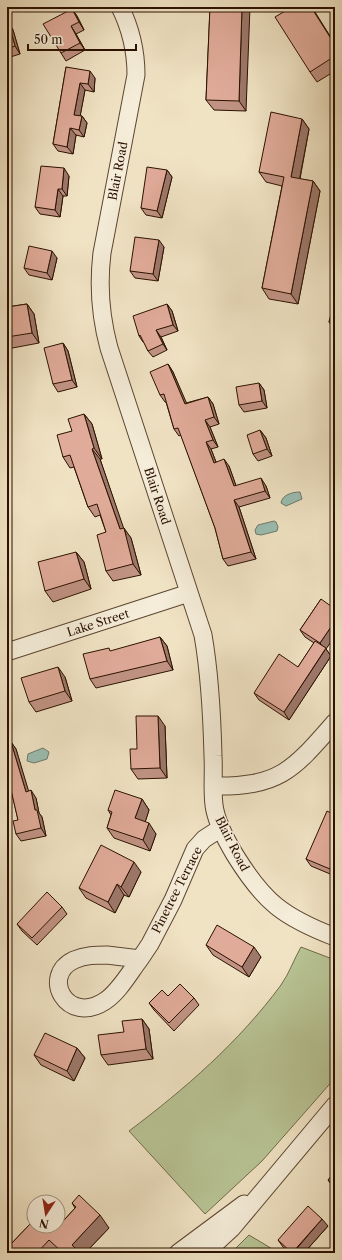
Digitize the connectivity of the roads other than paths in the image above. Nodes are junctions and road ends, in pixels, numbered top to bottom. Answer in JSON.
{"nodes":[{"id":1,"x":120,"y":7,"type":"edge"},
{"id":2,"x":188,"y":593,"type":"junction"},
{"id":3,"x":7,"y":652,"type":"edge"},
{"id":4,"x":335,"y":722,"type":"edge"},
{"id":5,"x":213,"y":786,"type":"junction"},
{"id":6,"x":221,"y":828,"type":"junction"},
{"id":7,"x":335,"y":937,"type":"edge"},
{"id":8,"x":140,"y":959,"type":"dead end"},
{"id":9,"x":335,"y":1105,"type":"edge"},
{"id":10,"x":260,"y":1193,"type":"junction"},
{"id":11,"x":178,"y":1253,"type":"edge"},
{"id":12,"x":205,"y":1253,"type":"edge"}],
"edges":[{"from":1,"to":2,"type":"street","name":"Blair Road"},
{"from":2,"to":3,"type":"street","name":"Lake Street"},
{"from":2,"to":5,"type":"street","name":"Blair Road"},
{"from":4,"to":5,"type":"street"},
{"from":5,"to":6,"type":"street","name":"Blair Road"},
{"from":6,"to":7,"type":"street","name":"Blair Road"},
{"from":6,"to":8,"type":"street","name":"Pinetree Terrace"},
{"from":9,"to":10,"type":"street"},
{"from":10,"to":11,"type":"street"},
{"from":10,"to":12,"type":"street"}]}
